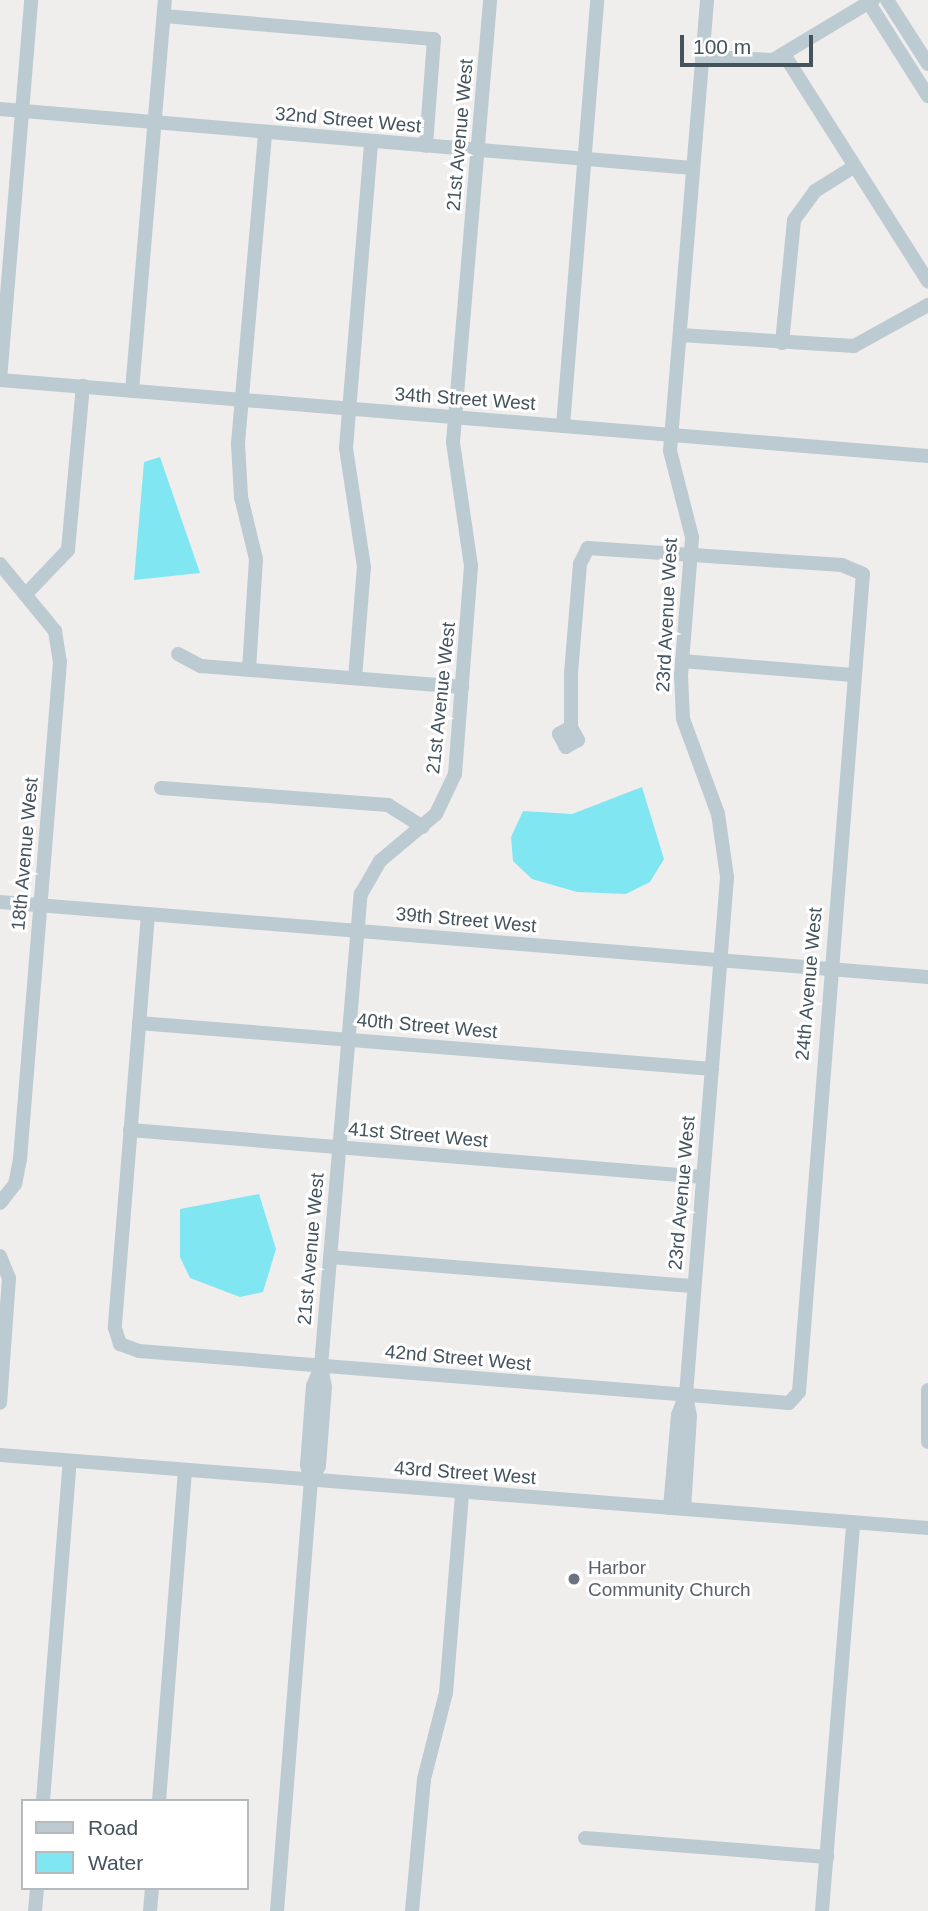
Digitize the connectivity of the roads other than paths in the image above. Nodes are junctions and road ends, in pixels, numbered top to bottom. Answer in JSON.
{"nodes":[{"id":1,"x":31,"y":0,"type":"edge"},
{"id":2,"x":165,"y":0,"type":"edge"},
{"id":3,"x":490,"y":0,"type":"edge"},
{"id":4,"x":597,"y":0,"type":"edge"},
{"id":5,"x":706,"y":0,"type":"edge"},
{"id":6,"x":887,"y":0,"type":"edge"},
{"id":7,"x":870,"y":1,"type":"edge"},
{"id":8,"x":164,"y":16,"type":"junction"},
{"id":9,"x":785,"y":56,"type":"junction"},
{"id":10,"x":702,"y":57,"type":"junction"},
{"id":11,"x":928,"y":64,"type":"edge"},
{"id":12,"x":928,"y":96,"type":"edge"},
{"id":13,"x":0,"y":109,"type":"edge"},
{"id":14,"x":22,"y":111,"type":"junction"},
{"id":15,"x":155,"y":123,"type":"junction"},
{"id":16,"x":265,"y":133,"type":"junction"},
{"id":17,"x":371,"y":142,"type":"junction"},
{"id":18,"x":426,"y":146,"type":"junction"},
{"id":19,"x":479,"y":149,"type":"junction"},
{"id":20,"x":584,"y":159,"type":"junction"},
{"id":21,"x":855,"y":166,"type":"junction"},
{"id":22,"x":692,"y":168,"type":"junction"},
{"id":23,"x":928,"y":281,"type":"edge"},
{"id":24,"x":928,"y":305,"type":"edge"},
{"id":25,"x":680,"y":335,"type":"junction"},
{"id":26,"x":782,"y":343,"type":"junction"},
{"id":27,"x":0,"y":380,"type":"edge"},
{"id":28,"x":83,"y":386,"type":"junction"},
{"id":29,"x":132,"y":391,"type":"junction"},
{"id":30,"x":242,"y":400,"type":"junction"},
{"id":31,"x":349,"y":409,"type":"junction"},
{"id":32,"x":456,"y":417,"type":"junction"},
{"id":33,"x":563,"y":426,"type":"junction"},
{"id":34,"x":671,"y":435,"type":"junction"},
{"id":35,"x":928,"y":456,"type":"edge"},
{"id":36,"x":691,"y":553,"type":"junction"},
{"id":37,"x":0,"y":564,"type":"edge"},
{"id":38,"x":26,"y":594,"type":"junction"},
{"id":39,"x":178,"y":654,"type":"dead end"},
{"id":40,"x":682,"y":661,"type":"junction"},
{"id":41,"x":249,"y":670,"type":"junction"},
{"id":42,"x":852,"y":675,"type":"junction"},
{"id":43,"x":355,"y":678,"type":"junction"},
{"id":44,"x":462,"y":687,"type":"junction"},
{"id":45,"x":571,"y":727,"type":"dead end"},
{"id":46,"x":161,"y":788,"type":"dead end"},
{"id":47,"x":423,"y":827,"type":"junction"},
{"id":48,"x":0,"y":902,"type":"edge"},
{"id":49,"x":41,"y":905,"type":"junction"},
{"id":50,"x":148,"y":914,"type":"junction"},
{"id":51,"x":355,"y":931,"type":"junction"},
{"id":52,"x":720,"y":960,"type":"junction"},
{"id":53,"x":829,"y":969,"type":"junction"},
{"id":54,"x":928,"y":977,"type":"edge"},
{"id":55,"x":139,"y":1023,"type":"junction"},
{"id":56,"x":347,"y":1039,"type":"junction"},
{"id":57,"x":712,"y":1069,"type":"junction"},
{"id":58,"x":130,"y":1130,"type":"junction"},
{"id":59,"x":339,"y":1148,"type":"junction"},
{"id":60,"x":702,"y":1177,"type":"junction"},
{"id":61,"x":0,"y":1203,"type":"edge"},
{"id":62,"x":0,"y":1256,"type":"edge"},
{"id":63,"x":330,"y":1257,"type":"junction"},
{"id":64,"x":694,"y":1286,"type":"junction"},
{"id":65,"x":321,"y":1366,"type":"junction"},
{"id":66,"x":928,"y":1390,"type":"edge"},
{"id":67,"x":685,"y":1395,"type":"junction"},
{"id":68,"x":794,"y":1399,"type":"joint"},
{"id":69,"x":0,"y":1403,"type":"edge"},
{"id":70,"x":928,"y":1442,"type":"edge"},
{"id":71,"x":0,"y":1455,"type":"edge"},
{"id":72,"x":70,"y":1461,"type":"junction"},
{"id":73,"x":185,"y":1470,"type":"junction"},
{"id":74,"x":312,"y":1480,"type":"junction"},
{"id":75,"x":463,"y":1492,"type":"junction"},
{"id":76,"x":677,"y":1508,"type":"junction"},
{"id":77,"x":853,"y":1523,"type":"junction"},
{"id":78,"x":928,"y":1528,"type":"edge"},
{"id":79,"x":43,"y":1799,"type":"edge"},
{"id":80,"x":159,"y":1799,"type":"edge"},
{"id":81,"x":585,"y":1838,"type":"dead end"},
{"id":82,"x":827,"y":1857,"type":"junction"},
{"id":83,"x":37,"y":1890,"type":"edge"},
{"id":84,"x":152,"y":1890,"type":"edge"},
{"id":85,"x":35,"y":1911,"type":"edge"},
{"id":86,"x":150,"y":1911,"type":"edge"},
{"id":87,"x":278,"y":1911,"type":"edge"},
{"id":88,"x":412,"y":1911,"type":"edge"},
{"id":89,"x":822,"y":1911,"type":"edge"},
{"id":90,"x":832,"y":1911,"type":"edge"}],
"edges":[{"from":1,"to":14,"type":"street"},
{"from":2,"to":8,"type":"street"},
{"from":3,"to":19,"type":"street","name":"21st Avenue West"},
{"from":4,"to":20,"type":"street"},
{"from":5,"to":10,"type":"street","name":"23rd Avenue West"},
{"from":6,"to":11,"type":"street"},
{"from":7,"to":9,"type":"street"},
{"from":7,"to":12,"type":"street"},
{"from":8,"to":15,"type":"street"},
{"from":8,"to":18,"type":"street"},
{"from":9,"to":10,"type":"street"},
{"from":9,"to":21,"type":"street"},
{"from":10,"to":22,"type":"street","name":"23rd Avenue West"},
{"from":13,"to":14,"type":"street","name":"32nd Street West"},
{"from":14,"to":15,"type":"street","name":"32nd Street West"},
{"from":14,"to":27,"type":"street"},
{"from":15,"to":16,"type":"street","name":"32nd Street West"},
{"from":15,"to":29,"type":"street"},
{"from":16,"to":17,"type":"street","name":"32nd Street West"},
{"from":16,"to":30,"type":"street"},
{"from":17,"to":18,"type":"street","name":"32nd Street West"},
{"from":17,"to":31,"type":"street"},
{"from":18,"to":19,"type":"street","name":"32nd Street West"},
{"from":19,"to":20,"type":"street","name":"32nd Street West"},
{"from":19,"to":32,"type":"street","name":"21st Avenue West"},
{"from":20,"to":22,"type":"street","name":"32nd Street West"},
{"from":20,"to":33,"type":"street"},
{"from":21,"to":23,"type":"street"},
{"from":21,"to":26,"type":"street"},
{"from":22,"to":25,"type":"street","name":"23rd Avenue West"},
{"from":24,"to":26,"type":"street"},
{"from":25,"to":26,"type":"street"},
{"from":25,"to":34,"type":"street","name":"23rd Avenue West"},
{"from":27,"to":28,"type":"street","name":"34th Street West"},
{"from":28,"to":29,"type":"street","name":"34th Street West"},
{"from":28,"to":38,"type":"street"},
{"from":29,"to":30,"type":"street","name":"34th Street West"},
{"from":30,"to":31,"type":"street","name":"34th Street West"},
{"from":30,"to":41,"type":"street"},
{"from":31,"to":32,"type":"street","name":"34th Street West"},
{"from":31,"to":43,"type":"street"},
{"from":32,"to":33,"type":"street","name":"34th Street West"},
{"from":32,"to":44,"type":"street","name":"21st Avenue West"},
{"from":33,"to":34,"type":"street","name":"34th Street West"},
{"from":34,"to":35,"type":"street","name":"34th Street West"},
{"from":34,"to":36,"type":"street","name":"23rd Avenue West"},
{"from":36,"to":40,"type":"street","name":"23rd Avenue West"},
{"from":36,"to":42,"type":"street","name":"24th Avenue West"},
{"from":36,"to":45,"type":"street"},
{"from":37,"to":38,"type":"street","name":"18th Avenue West"},
{"from":38,"to":49,"type":"street","name":"18th Avenue West"},
{"from":39,"to":41,"type":"street"},
{"from":40,"to":42,"type":"street"},
{"from":40,"to":52,"type":"street","name":"23rd Avenue West"},
{"from":41,"to":43,"type":"street"},
{"from":42,"to":53,"type":"street","name":"24th Avenue West"},
{"from":43,"to":44,"type":"street"},
{"from":44,"to":47,"type":"street","name":"21st Avenue West"},
{"from":46,"to":47,"type":"street"},
{"from":47,"to":51,"type":"street","name":"21st Avenue West"},
{"from":48,"to":49,"type":"street","name":"39th Street West"},
{"from":49,"to":50,"type":"street","name":"39th Street West"},
{"from":49,"to":61,"type":"street","name":"18th Avenue West"},
{"from":50,"to":51,"type":"street","name":"39th Street West"},
{"from":50,"to":55,"type":"street"},
{"from":51,"to":52,"type":"street","name":"39th Street West"},
{"from":51,"to":56,"type":"street","name":"21st Avenue West"},
{"from":52,"to":53,"type":"street","name":"39th Street West"},
{"from":52,"to":57,"type":"street","name":"23rd Avenue West"},
{"from":53,"to":54,"type":"street","name":"39th Street West"},
{"from":53,"to":68,"type":"street","name":"24th Avenue West"},
{"from":55,"to":56,"type":"street","name":"40th Street West"},
{"from":55,"to":58,"type":"street"},
{"from":56,"to":57,"type":"street","name":"40th Street West"},
{"from":56,"to":59,"type":"street","name":"21st Avenue West"},
{"from":57,"to":60,"type":"street","name":"23rd Avenue West"},
{"from":58,"to":59,"type":"street","name":"41st Street West"},
{"from":58,"to":65,"type":"street","name":"42nd Street West"},
{"from":59,"to":60,"type":"street","name":"41st Street West"},
{"from":59,"to":63,"type":"street","name":"21st Avenue West"},
{"from":60,"to":64,"type":"street","name":"23rd Avenue West"},
{"from":62,"to":69,"type":"street"},
{"from":63,"to":64,"type":"street"},
{"from":63,"to":65,"type":"street","name":"21st Avenue West"},
{"from":64,"to":67,"type":"street","name":"23rd Avenue West"},
{"from":65,"to":67,"type":"street","name":"42nd Street West"},
{"from":65,"to":74,"type":"street","name":"21st Avenue West"},
{"from":66,"to":70,"type":"street"},
{"from":67,"to":68,"type":"street","name":"42nd Street West"},
{"from":67,"to":76,"type":"street","name":"23rd Avenue West"},
{"from":71,"to":72,"type":"street","name":"43rd Street West"},
{"from":72,"to":73,"type":"street","name":"43rd Street West"},
{"from":72,"to":79,"type":"street"},
{"from":73,"to":74,"type":"street","name":"43rd Street West"},
{"from":73,"to":80,"type":"street"},
{"from":74,"to":75,"type":"street","name":"43rd Street West"},
{"from":74,"to":87,"type":"street","name":"21st Avenue West"},
{"from":75,"to":76,"type":"street","name":"43rd Street West"},
{"from":75,"to":88,"type":"street"},
{"from":76,"to":77,"type":"street","name":"43rd Street West"},
{"from":77,"to":78,"type":"street","name":"43rd Street West"},
{"from":77,"to":82,"type":"street"},
{"from":81,"to":82,"type":"street"},
{"from":82,"to":89,"type":"street"},
{"from":83,"to":85,"type":"street"},
{"from":84,"to":86,"type":"street"},
{"from":89,"to":90,"type":"street"}]}
